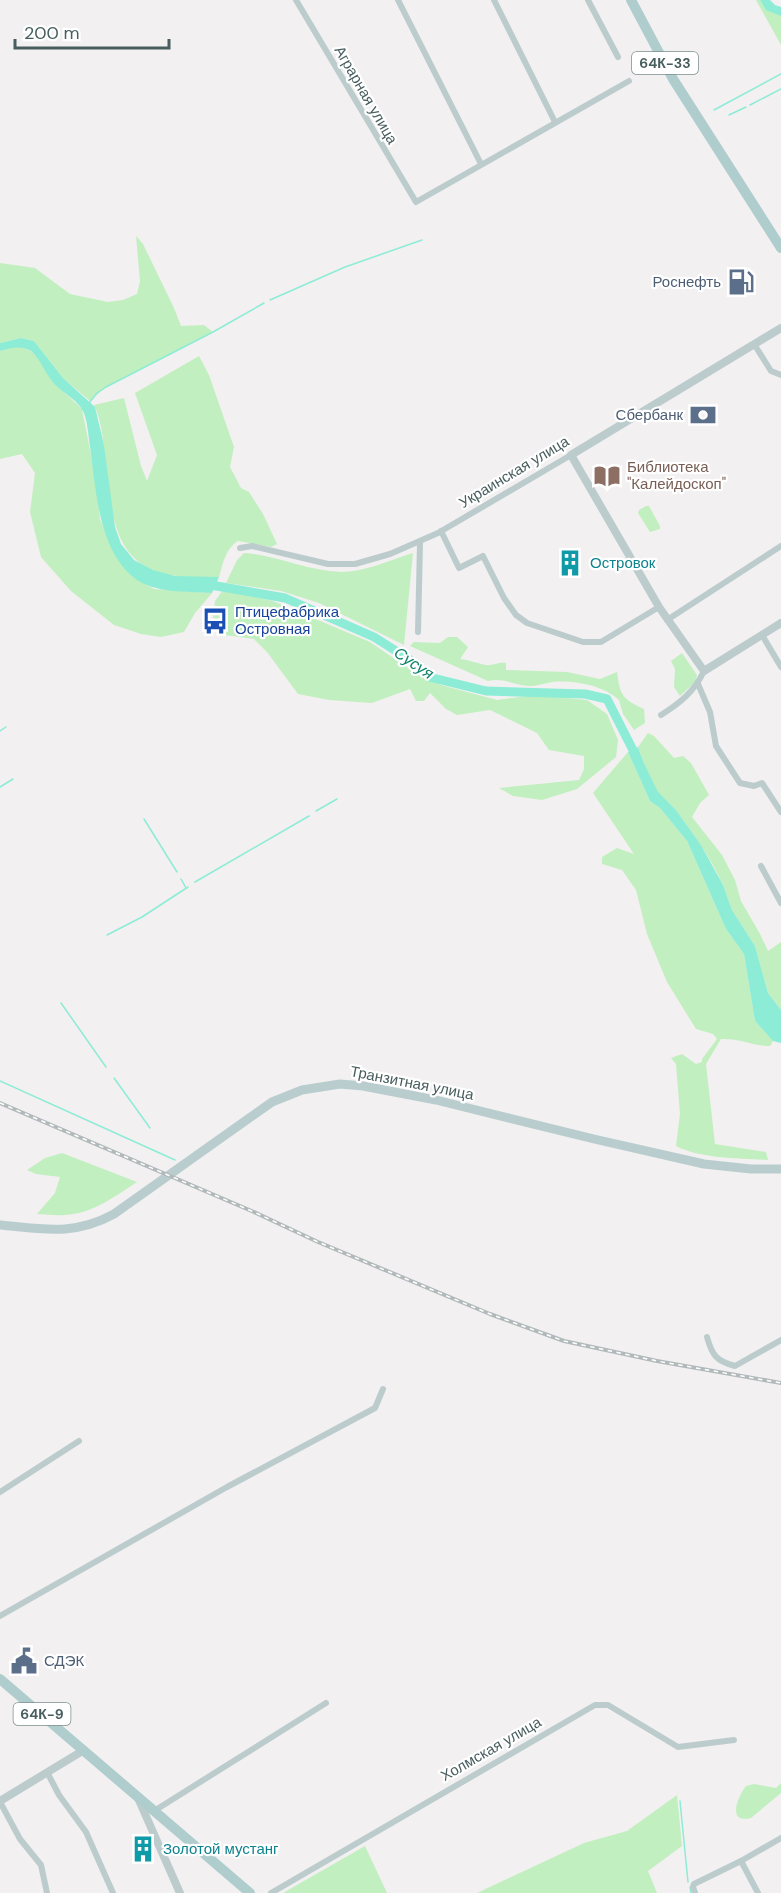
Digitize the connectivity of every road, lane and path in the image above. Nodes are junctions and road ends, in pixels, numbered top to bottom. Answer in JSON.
{"nodes":[{"id":1,"x":296,"y":0,"type":"edge"},
{"id":2,"x":398,"y":0,"type":"edge"},
{"id":3,"x":494,"y":0,"type":"edge"},
{"id":4,"x":588,"y":0,"type":"edge"},
{"id":5,"x":631,"y":0,"type":"edge"},
{"id":6,"x":618,"y":57,"type":"dead end"},
{"id":7,"x":629,"y":81,"type":"dead end"},
{"id":8,"x":555,"y":122,"type":"junction"},
{"id":9,"x":481,"y":164,"type":"junction"},
{"id":10,"x":781,"y":248,"type":"edge"},
{"id":11,"x":781,"y":328,"type":"edge"},
{"id":12,"x":754,"y":344,"type":"junction"},
{"id":13,"x":781,"y":375,"type":"edge"},
{"id":14,"x":571,"y":455,"type":"junction"},
{"id":15,"x":441,"y":531,"type":"junction"},
{"id":16,"x":420,"y":543,"type":"junction"},
{"id":17,"x":781,"y":546,"type":"edge"},
{"id":18,"x":240,"y":549,"type":"dead end"},
{"id":19,"x":659,"y":607,"type":"junction"},
{"id":20,"x":667,"y":620,"type":"junction"},
{"id":21,"x":781,"y":623,"type":"edge"},
{"id":22,"x":418,"y":632,"type":"dead end"},
{"id":23,"x":762,"y":635,"type":"junction"},
{"id":24,"x":781,"y":667,"type":"edge"},
{"id":25,"x":704,"y":671,"type":"junction"},
{"id":26,"x":698,"y":684,"type":"junction"},
{"id":27,"x":661,"y":715,"type":"dead end"},
{"id":28,"x":781,"y":812,"type":"edge"},
{"id":29,"x":761,"y":866,"type":"dead end"},
{"id":30,"x":781,"y":903,"type":"edge"},
{"id":31,"x":781,"y":1169,"type":"edge"},
{"id":32,"x":0,"y":1225,"type":"edge"},
{"id":33,"x":707,"y":1337,"type":"dead end"},
{"id":34,"x":781,"y":1340,"type":"edge"},
{"id":35,"x":383,"y":1389,"type":"dead end"},
{"id":36,"x":79,"y":1441,"type":"dead end"},
{"id":37,"x":0,"y":1492,"type":"edge"},
{"id":38,"x":0,"y":1616,"type":"edge"},
{"id":39,"x":2,"y":1684,"type":"edge"},
{"id":40,"x":326,"y":1703,"type":"dead end"},
{"id":41,"x":734,"y":1740,"type":"dead end"},
{"id":42,"x":84,"y":1749,"type":"junction"},
{"id":43,"x":47,"y":1772,"type":"junction"},
{"id":44,"x":137,"y":1797,"type":"junction"},
{"id":45,"x":0,"y":1802,"type":"edge"},
{"id":46,"x":154,"y":1811,"type":"junction"},
{"id":47,"x":781,"y":1838,"type":"edge"},
{"id":48,"x":741,"y":1861,"type":"junction"},
{"id":49,"x":694,"y":1890,"type":"edge"},
{"id":50,"x":47,"y":1893,"type":"edge"},
{"id":51,"x":113,"y":1893,"type":"edge"},
{"id":52,"x":180,"y":1893,"type":"edge"},
{"id":53,"x":250,"y":1893,"type":"edge"},
{"id":54,"x":270,"y":1893,"type":"edge"},
{"id":55,"x":758,"y":1893,"type":"edge"}],
"edges":[{"from":1,"to":9,"type":"street","name":"Аграрная улица"},
{"from":2,"to":9,"type":"street"},
{"from":3,"to":8,"type":"street"},
{"from":4,"to":6,"type":"street"},
{"from":5,"to":10,"type":"main road","number":"64К-33"},
{"from":7,"to":8,"type":"street"},
{"from":8,"to":9,"type":"street"},
{"from":11,"to":12,"type":"street","name":"Украинская улица"},
{"from":12,"to":13,"type":"street"},
{"from":12,"to":14,"type":"street","name":"Украинская улица"},
{"from":14,"to":15,"type":"street","name":"Украинская улица"},
{"from":14,"to":19,"type":"street"},
{"from":15,"to":16,"type":"street","name":"Украинская улица"},
{"from":15,"to":19,"type":"street"},
{"from":16,"to":18,"type":"street","name":"Украинская улица"},
{"from":16,"to":22,"type":"street"},
{"from":17,"to":20,"type":"street"},
{"from":19,"to":20,"type":"street"},
{"from":20,"to":25,"type":"street"},
{"from":21,"to":23,"type":"street"},
{"from":23,"to":24,"type":"street"},
{"from":23,"to":25,"type":"street"},
{"from":25,"to":26,"type":"street"},
{"from":26,"to":27,"type":"street"},
{"from":26,"to":28,"type":"street"},
{"from":29,"to":30,"type":"street"},
{"from":31,"to":32,"type":"main road","name":"Транзитная улица"},
{"from":33,"to":34,"type":"street"},
{"from":35,"to":38,"type":"street"},
{"from":36,"to":37,"type":"street"},
{"from":39,"to":42,"type":"main road","number":"64К-9"},
{"from":40,"to":46,"type":"street"},
{"from":41,"to":54,"type":"street","name":"Холмская улица"},
{"from":42,"to":43,"type":"street"},
{"from":42,"to":44,"type":"main road","number":"64К-9"},
{"from":43,"to":45,"type":"street"},
{"from":43,"to":51,"type":"street"},
{"from":44,"to":46,"type":"main road","number":"64К-9"},
{"from":44,"to":52,"type":"street"},
{"from":45,"to":50,"type":"street"},
{"from":46,"to":53,"type":"main road","number":"64К-9"},
{"from":47,"to":48,"type":"street"},
{"from":48,"to":49,"type":"street"},
{"from":48,"to":55,"type":"street"}]}
